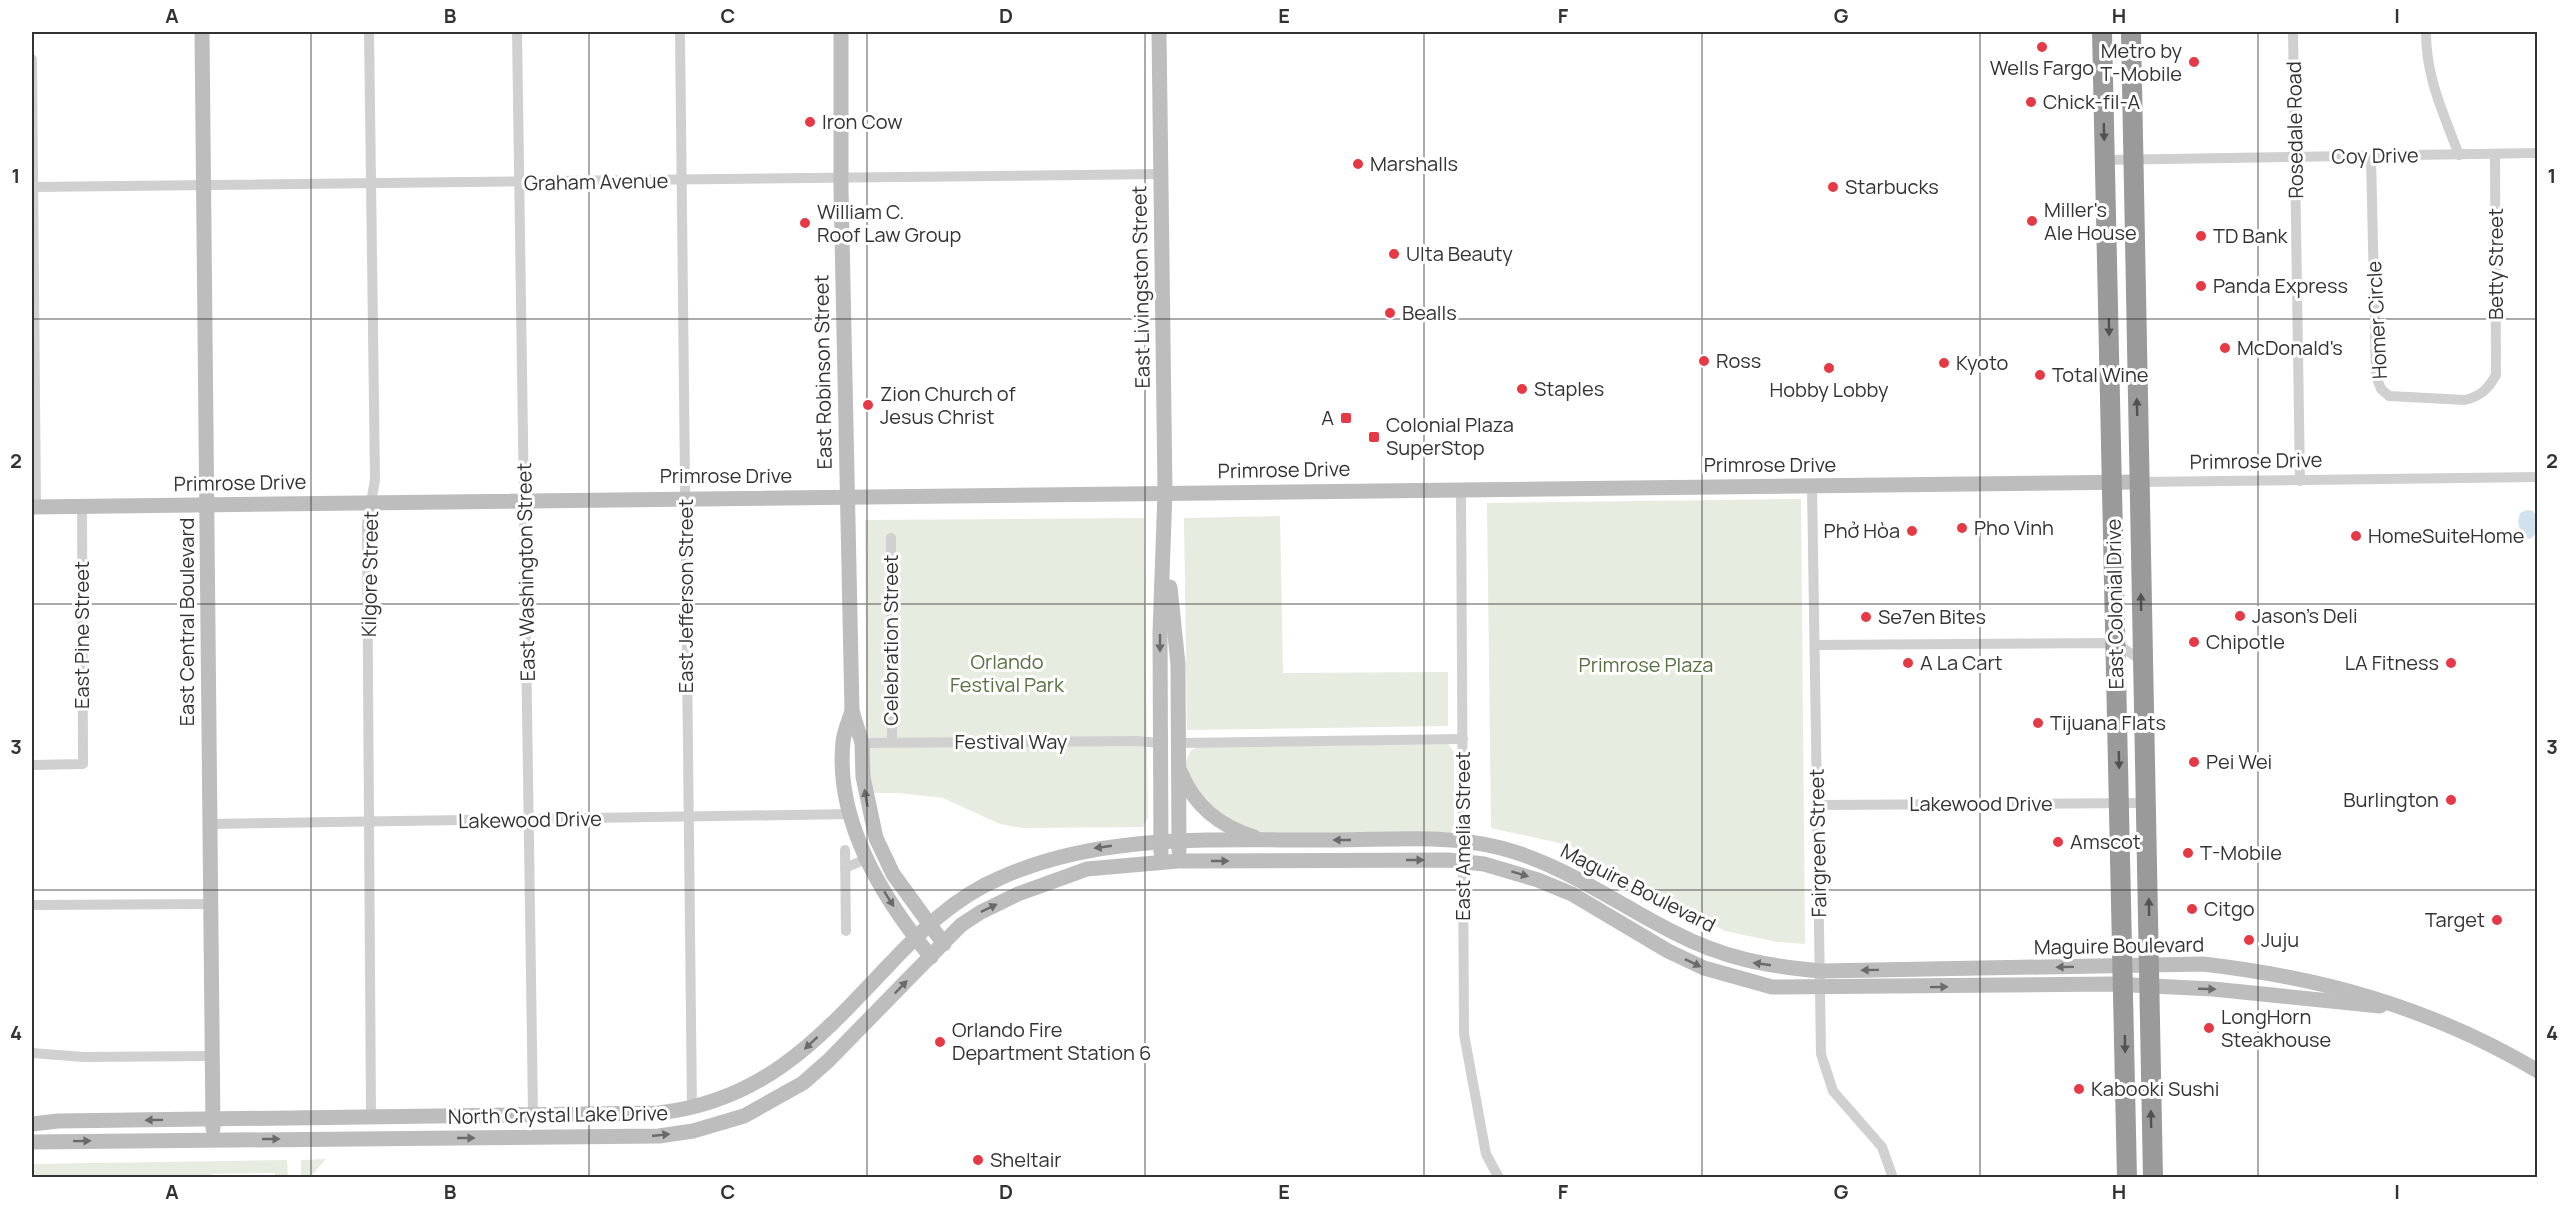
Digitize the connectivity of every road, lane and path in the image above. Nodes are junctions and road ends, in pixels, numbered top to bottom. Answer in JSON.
{"nodes":[{"id":1,"x":202,"y":32,"type":"edge"},
{"id":2,"x":369,"y":32,"type":"edge"},
{"id":3,"x":517,"y":32,"type":"edge"},
{"id":4,"x":680,"y":32,"type":"edge"},
{"id":5,"x":840,"y":32,"type":"edge"},
{"id":6,"x":1159,"y":32,"type":"edge"},
{"id":7,"x":2102,"y":32,"type":"edge"},
{"id":8,"x":2131,"y":32,"type":"edge"},
{"id":9,"x":2293,"y":32,"type":"edge"},
{"id":10,"x":2426,"y":32,"type":"edge"},
{"id":11,"x":32,"y":59,"type":"edge"},
{"id":12,"x":2538,"y":153,"type":"edge"},
{"id":13,"x":2495,"y":154,"type":"junction"},
{"id":14,"x":2459,"y":155,"type":"junction"},
{"id":15,"x":2372,"y":157,"type":"junction"},
{"id":16,"x":2296,"y":158,"type":"junction"},
{"id":17,"x":2133,"y":159,"type":"junction"},
{"id":18,"x":2105,"y":160,"type":"junction"},
{"id":19,"x":1161,"y":174,"type":"junction"},
{"id":20,"x":841,"y":176,"type":"junction"},
{"id":21,"x":681,"y":179,"type":"junction"},
{"id":22,"x":371,"y":183,"type":"junction"},
{"id":23,"x":519,"y":184,"type":"junction"},
{"id":24,"x":203,"y":186,"type":"junction"},
{"id":25,"x":32,"y":187,"type":"edge"},
{"id":26,"x":2496,"y":375,"type":"joint"},
{"id":27,"x":2538,"y":477,"type":"edge"},
{"id":28,"x":2300,"y":481,"type":"junction"},
{"id":29,"x":2112,"y":483,"type":"junction"},
{"id":30,"x":2139,"y":483,"type":"junction"},
{"id":31,"x":1812,"y":486,"type":"junction"},
{"id":32,"x":1461,"y":489,"type":"junction"},
{"id":33,"x":1165,"y":492,"type":"junction"},
{"id":34,"x":847,"y":496,"type":"junction"},
{"id":35,"x":685,"y":498,"type":"junction"},
{"id":36,"x":525,"y":500,"type":"junction"},
{"id":37,"x":371,"y":503,"type":"junction"},
{"id":38,"x":207,"y":505,"type":"junction"},
{"id":39,"x":82,"y":506,"type":"junction"},
{"id":40,"x":34,"y":507,"type":"edge"},
{"id":41,"x":891,"y":537,"type":"dead end"},
{"id":42,"x":1165,"y":543,"type":"junction"},
{"id":43,"x":2116,"y":643,"type":"junction"},
{"id":44,"x":1815,"y":645,"type":"junction"},
{"id":45,"x":2142,"y":661,"type":"junction"},
{"id":46,"x":852,"y":711,"type":"junction"},
{"id":47,"x":1463,"y":739,"type":"junction"},
{"id":48,"x":892,"y":742,"type":"junction"},
{"id":49,"x":862,"y":743,"type":"junction"},
{"id":50,"x":1160,"y":743,"type":"junction"},
{"id":51,"x":1178,"y":743,"type":"junction"},
{"id":52,"x":32,"y":765,"type":"edge"},
{"id":53,"x":1178,"y":768,"type":"junction"},
{"id":54,"x":2120,"y":803,"type":"junction"},
{"id":55,"x":2145,"y":803,"type":"junction"},
{"id":56,"x":1816,"y":805,"type":"junction"},
{"id":57,"x":851,"y":814,"type":"junction"},
{"id":58,"x":687,"y":817,"type":"junction"},
{"id":59,"x":529,"y":820,"type":"junction"},
{"id":60,"x":209,"y":824,"type":"junction"},
{"id":61,"x":369,"y":824,"type":"junction"},
{"id":62,"x":1266,"y":841,"type":"junction"},
{"id":63,"x":1180,"y":842,"type":"junction"},
{"id":64,"x":1464,"y":842,"type":"junction"},
{"id":65,"x":1161,"y":843,"type":"junction"},
{"id":66,"x":845,"y":850,"type":"dead end"},
{"id":67,"x":866,"y":859,"type":"junction"},
{"id":68,"x":1178,"y":861,"type":"junction"},
{"id":69,"x":1463,"y":861,"type":"junction"},
{"id":70,"x":1162,"y":862,"type":"junction"},
{"id":71,"x":845,"y":868,"type":"junction"},
{"id":72,"x":211,"y":904,"type":"junction"},
{"id":73,"x":32,"y":905,"type":"edge"},
{"id":74,"x":928,"y":924,"type":"junction"},
{"id":75,"x":846,"y":930,"type":"dead end"},
{"id":76,"x":915,"y":937,"type":"junction"},
{"id":77,"x":944,"y":944,"type":"junction"},
{"id":78,"x":931,"y":957,"type":"junction"},
{"id":79,"x":2149,"y":965,"type":"junction"},
{"id":80,"x":1821,"y":971,"type":"junction"},
{"id":81,"x":2124,"y":976,"type":"junction"},
{"id":82,"x":1821,"y":988,"type":"junction"},
{"id":83,"x":2149,"y":988,"type":"junction"},
{"id":84,"x":2398,"y":1006,"type":"junction"},
{"id":85,"x":32,"y":1053,"type":"edge"},
{"id":86,"x":211,"y":1056,"type":"junction"},
{"id":87,"x":2538,"y":1071,"type":"edge"},
{"id":88,"x":692,"y":1109,"type":"junction"},
{"id":89,"x":533,"y":1113,"type":"junction"},
{"id":90,"x":371,"y":1117,"type":"junction"},
{"id":91,"x":212,"y":1119,"type":"junction"},
{"id":92,"x":32,"y":1124,"type":"edge"},
{"id":93,"x":213,"y":1140,"type":"junction"},
{"id":94,"x":32,"y":1142,"type":"edge"},
{"id":95,"x":1499,"y":1178,"type":"edge"},
{"id":96,"x":1893,"y":1178,"type":"edge"},
{"id":97,"x":2127,"y":1178,"type":"edge"},
{"id":98,"x":2153,"y":1178,"type":"edge"}],
"edges":[{"from":1,"to":24,"type":"main road","name":"East Central Boulevard"},
{"from":2,"to":22,"type":"street","name":"Kilgore Street"},
{"from":3,"to":23,"type":"street","name":"East Washington Street"},
{"from":4,"to":21,"type":"street","name":"East Jefferson Street"},
{"from":5,"to":20,"type":"main road","name":"East Robinson Street"},
{"from":6,"to":19,"type":"main road","name":"East Livingston Street"},
{"from":7,"to":18,"type":"highway","name":"East Colonial Drive","one_way":true},
{"from":8,"to":17,"type":"highway","name":"East Colonial Drive"},
{"from":9,"to":16,"type":"street","name":"Rosedale Road"},
{"from":10,"to":14,"type":"street"},
{"from":11,"to":25,"type":"street"},
{"from":12,"to":13,"type":"street","name":"Coy Drive"},
{"from":13,"to":14,"type":"street","name":"Coy Drive"},
{"from":13,"to":26,"type":"street","name":"Betty Street"},
{"from":14,"to":15,"type":"street","name":"Coy Drive"},
{"from":15,"to":16,"type":"street","name":"Coy Drive"},
{"from":15,"to":26,"type":"street","name":"Homer Circle"},
{"from":16,"to":17,"type":"street","name":"Coy Drive"},
{"from":16,"to":28,"type":"street","name":"Rosedale Road"},
{"from":17,"to":18,"type":"street","name":"Coy Drive"},
{"from":30,"to":17,"type":"highway","name":"East Colonial Drive","one_way":true},
{"from":18,"to":29,"type":"highway","name":"East Colonial Drive","one_way":true},
{"from":19,"to":20,"type":"street","name":"Graham Avenue"},
{"from":19,"to":33,"type":"main road","name":"East Livingston Street"},
{"from":20,"to":21,"type":"street","name":"Graham Avenue"},
{"from":20,"to":34,"type":"main road","name":"East Robinson Street"},
{"from":21,"to":23,"type":"street","name":"Graham Avenue"},
{"from":21,"to":35,"type":"street","name":"East Jefferson Street"},
{"from":22,"to":23,"type":"street","name":"Graham Avenue"},
{"from":22,"to":24,"type":"street","name":"Graham Avenue"},
{"from":22,"to":37,"type":"street","name":"Kilgore Street"},
{"from":23,"to":36,"type":"street","name":"East Washington Street"},
{"from":24,"to":25,"type":"street","name":"Graham Avenue"},
{"from":24,"to":38,"type":"main road","name":"East Central Boulevard"},
{"from":25,"to":40,"type":"street"},
{"from":27,"to":28,"type":"street","name":"Primrose Drive"},
{"from":28,"to":30,"type":"street","name":"Primrose Drive"},
{"from":29,"to":30,"type":"main road","name":"Primrose Drive"},
{"from":29,"to":31,"type":"main road","name":"Primrose Drive"},
{"from":29,"to":43,"type":"highway","name":"East Colonial Drive"},
{"from":45,"to":30,"type":"highway","name":"East Colonial Drive","one_way":true},
{"from":31,"to":32,"type":"main road","name":"Primrose Drive"},
{"from":31,"to":44,"type":"street","name":"Fairgreen Street"},
{"from":32,"to":33,"type":"main road","name":"Primrose Drive"},
{"from":32,"to":47,"type":"street","name":"East Amelia Street"},
{"from":33,"to":34,"type":"main road","name":"Primrose Drive"},
{"from":33,"to":42,"type":"main road","name":"East Livingston Street"},
{"from":34,"to":35,"type":"main road","name":"Primrose Drive"},
{"from":34,"to":46,"type":"main road","name":"East Robinson Street"},
{"from":35,"to":36,"type":"main road","name":"Primrose Drive"},
{"from":35,"to":58,"type":"street","name":"East Jefferson Street"},
{"from":36,"to":37,"type":"main road","name":"Primrose Drive"},
{"from":36,"to":59,"type":"street","name":"East Washington Street"},
{"from":37,"to":38,"type":"main road","name":"Primrose Drive"},
{"from":37,"to":61,"type":"street","name":"Kilgore Street"},
{"from":38,"to":39,"type":"main road","name":"Primrose Drive"},
{"from":38,"to":60,"type":"main road","name":"East Central Boulevard"},
{"from":39,"to":40,"type":"main road","name":"Primrose Drive"},
{"from":39,"to":52,"type":"street","name":"East Pine Street"},
{"from":41,"to":48,"type":"street","name":"Celebration Street"},
{"from":42,"to":50,"type":"main road","name":"East Livingston Street","one_way":true},
{"from":42,"to":51,"type":"main road","name":"East Livingston Street"},
{"from":43,"to":44,"type":"street"},
{"from":43,"to":45,"type":"street"},
{"from":43,"to":54,"type":"highway","name":"East Colonial Drive","one_way":true},
{"from":44,"to":56,"type":"street","name":"Fairgreen Street"},
{"from":45,"to":55,"type":"highway","name":"East Colonial Drive"},
{"from":46,"to":49,"type":"main road","name":"East Robinson Street"},
{"from":46,"to":57,"type":"main road","name":"East Robinson Street"},
{"from":47,"to":51,"type":"street"},
{"from":47,"to":64,"type":"street","name":"East Amelia Street"},
{"from":48,"to":49,"type":"street","name":"Festival Way"},
{"from":48,"to":50,"type":"street","name":"Festival Way"},
{"from":74,"to":49,"type":"main road","name":"East Robinson Street","one_way":true},
{"from":50,"to":65,"type":"main road","name":"East Livingston Street"},
{"from":51,"to":53,"type":"main road","name":"East Livingston Street"},
{"from":53,"to":62,"type":"main road"},
{"from":53,"to":63,"type":"main road"},
{"from":54,"to":55,"type":"street","name":"Lakewood Drive"},
{"from":54,"to":56,"type":"street","name":"Lakewood Drive"},
{"from":54,"to":81,"type":"highway","name":"East Colonial Drive"},
{"from":79,"to":55,"type":"highway","name":"East Colonial Drive","one_way":true},
{"from":56,"to":80,"type":"street","name":"Fairgreen Street"},
{"from":57,"to":58,"type":"street","name":"Lakewood Drive"},
{"from":57,"to":67,"type":"main road","name":"East Robinson Street"},
{"from":58,"to":59,"type":"street","name":"Lakewood Drive"},
{"from":58,"to":88,"type":"street","name":"East Jefferson Street"},
{"from":59,"to":61,"type":"street","name":"Lakewood Drive"},
{"from":59,"to":89,"type":"street","name":"East Washington Street"},
{"from":60,"to":61,"type":"street","name":"Lakewood Drive"},
{"from":60,"to":72,"type":"main road","name":"East Central Boulevard"},
{"from":61,"to":90,"type":"street","name":"Kilgore Street"},
{"from":62,"to":63,"type":"main road","name":"Maguire Boulevard"},
{"from":64,"to":62,"type":"main road","name":"Maguire Boulevard","one_way":true},
{"from":63,"to":65,"type":"main road","name":"Maguire Boulevard"},
{"from":63,"to":68,"type":"main road"},
{"from":64,"to":69,"type":"street","name":"East Amelia Street"},
{"from":80,"to":64,"type":"main road","name":"Maguire Boulevard","one_way":true},
{"from":65,"to":70,"type":"main road","name":"East Livingston Street"},
{"from":65,"to":74,"type":"main road","name":"Maguire Boulevard","one_way":true},
{"from":66,"to":71,"type":"street"},
{"from":67,"to":71,"type":"street"},
{"from":67,"to":76,"type":"main road","name":"East Robinson Street","one_way":true},
{"from":68,"to":69,"type":"main road","name":"Maguire Boulevard","one_way":true},
{"from":68,"to":70,"type":"main road","name":"Maguire Boulevard"},
{"from":69,"to":82,"type":"main road","name":"Maguire Boulevard","one_way":true},
{"from":69,"to":95,"type":"street","name":"East Amelia Street"},
{"from":77,"to":70,"type":"main road","name":"Maguire Boulevard","one_way":true},
{"from":71,"to":75,"type":"street"},
{"from":72,"to":73,"type":"street"},
{"from":72,"to":86,"type":"main road","name":"East Central Boulevard"},
{"from":74,"to":76,"type":"main road","name":"Maguire Boulevard"},
{"from":74,"to":77,"type":"main road","name":"East Robinson Street"},
{"from":76,"to":78,"type":"main road","name":"East Robinson Street"},
{"from":76,"to":88,"type":"main road","name":"North Crystal Lake Drive","one_way":true},
{"from":77,"to":78,"type":"main road","name":"North Crystal Lake Drive"},
{"from":93,"to":78,"type":"main road","name":"North Crystal Lake Drive","one_way":true},
{"from":79,"to":81,"type":"main road","name":"Maguire Boulevard"},
{"from":79,"to":83,"type":"highway","name":"East Colonial Drive"},
{"from":79,"to":84,"type":"main road","name":"Maguire Boulevard"},
{"from":81,"to":80,"type":"main road","name":"Maguire Boulevard","one_way":true},
{"from":80,"to":82,"type":"street","name":"Fairgreen Street"},
{"from":82,"to":81,"type":"main road","name":"Maguire Boulevard","one_way":true},
{"from":81,"to":83,"type":"main road","name":"Maguire Boulevard"},
{"from":81,"to":97,"type":"highway","name":"East Colonial Drive","one_way":true},
{"from":82,"to":96,"type":"street","name":"Fairgreen Street"},
{"from":83,"to":84,"type":"main road","name":"Maguire Boulevard","one_way":true},
{"from":98,"to":83,"type":"highway","name":"East Colonial Drive","one_way":true},
{"from":84,"to":87,"type":"main road","name":"Maguire Boulevard"},
{"from":85,"to":86,"type":"street"},
{"from":86,"to":91,"type":"main road","name":"East Central Boulevard"},
{"from":88,"to":89,"type":"main road","name":"North Crystal Lake Drive"},
{"from":89,"to":90,"type":"main road","name":"North Crystal Lake Drive"},
{"from":90,"to":91,"type":"main road","name":"North Crystal Lake Drive"},
{"from":91,"to":92,"type":"main road","name":"North Crystal Lake Drive","one_way":true},
{"from":91,"to":93,"type":"main road","name":"East Central Boulevard"},
{"from":94,"to":93,"type":"main road","name":"North Crystal Lake Drive","one_way":true}]}
